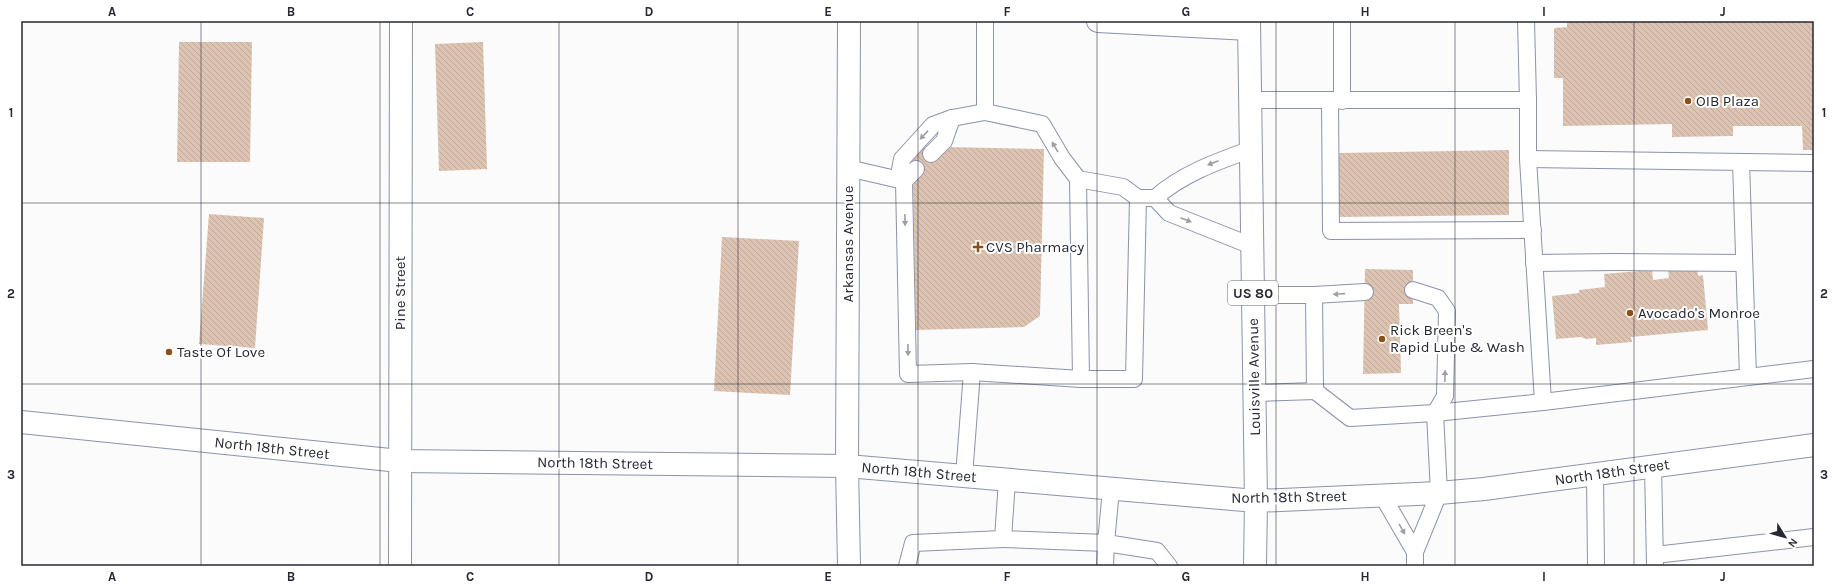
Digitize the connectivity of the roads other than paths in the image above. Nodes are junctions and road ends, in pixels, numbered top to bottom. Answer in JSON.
{"nodes":[{"id":1,"x":401,"y":21,"type":"edge"},
{"id":2,"x":849,"y":21,"type":"edge"},
{"id":3,"x":985,"y":21,"type":"edge"},
{"id":4,"x":1098,"y":21,"type":"edge"},
{"id":5,"x":1342,"y":21,"type":"edge"},
{"id":6,"x":1526,"y":21,"type":"edge"},
{"id":7,"x":1249,"y":25,"type":"edge"},
{"id":8,"x":1250,"y":100,"type":"junction"},
{"id":9,"x":1528,"y":100,"type":"junction"},
{"id":10,"x":1336,"y":101,"type":"junction"},
{"id":11,"x":985,"y":112,"type":"junction"},
{"id":12,"x":952,"y":118,"type":"junction"},
{"id":13,"x":1249,"y":150,"type":"junction"},
{"id":14,"x":931,"y":154,"type":"dead end"},
{"id":15,"x":1528,"y":159,"type":"junction"},
{"id":16,"x":1741,"y":162,"type":"junction"},
{"id":17,"x":1814,"y":163,"type":"edge"},
{"id":18,"x":848,"y":168,"type":"junction"},
{"id":19,"x":916,"y":169,"type":"dead end"},
{"id":20,"x":1078,"y":179,"type":"junction"},
{"id":21,"x":904,"y":182,"type":"junction"},
{"id":22,"x":1138,"y":198,"type":"junction"},
{"id":23,"x":1154,"y":198,"type":"junction"},
{"id":24,"x":1532,"y":230,"type":"junction"},
{"id":25,"x":1252,"y":246,"type":"junction"},
{"id":26,"x":1534,"y":263,"type":"junction"},
{"id":27,"x":1744,"y":263,"type":"junction"},
{"id":28,"x":1413,"y":290,"type":"dead end"},
{"id":29,"x":1365,"y":292,"type":"dead end"},
{"id":30,"x":1253,"y":295,"type":"junction"},
{"id":31,"x":1314,"y":296,"type":"junction"},
{"id":32,"x":1814,"y":369,"type":"edge"},
{"id":33,"x":972,"y":372,"type":"junction"},
{"id":34,"x":1748,"y":377,"type":"junction"},
{"id":35,"x":1081,"y":379,"type":"junction"},
{"id":36,"x":1315,"y":391,"type":"junction"},
{"id":37,"x":1254,"y":393,"type":"junction"},
{"id":38,"x":1543,"y":402,"type":"junction"},
{"id":39,"x":1435,"y":413,"type":"junction"},
{"id":40,"x":21,"y":422,"type":"edge"},
{"id":41,"x":1814,"y":445,"type":"edge"},
{"id":42,"x":400,"y":461,"type":"junction"},
{"id":43,"x":847,"y":466,"type":"junction"},
{"id":44,"x":1653,"y":466,"type":"junction"},
{"id":45,"x":1596,"y":474,"type":"junction"},
{"id":46,"x":964,"y":476,"type":"junction"},
{"id":47,"x":1007,"y":480,"type":"junction"},
{"id":48,"x":1111,"y":489,"type":"junction"},
{"id":49,"x":1439,"y":493,"type":"junction"},
{"id":50,"x":1382,"y":495,"type":"junction"},
{"id":51,"x":1256,"y":501,"type":"junction"},
{"id":52,"x":1814,"y":538,"type":"edge"},
{"id":53,"x":1003,"y":539,"type":"junction"},
{"id":54,"x":1106,"y":543,"type":"junction"},
{"id":55,"x":1415,"y":559,"type":"edge"},
{"id":56,"x":1655,"y":560,"type":"edge"},
{"id":57,"x":400,"y":566,"type":"edge"},
{"id":58,"x":849,"y":566,"type":"edge"},
{"id":59,"x":907,"y":566,"type":"edge"},
{"id":60,"x":1105,"y":566,"type":"edge"},
{"id":61,"x":1169,"y":566,"type":"edge"},
{"id":62,"x":1254,"y":566,"type":"edge"},
{"id":63,"x":1596,"y":566,"type":"edge"}],
"edges":[{"from":1,"to":42,"type":"main road","name":"Pine Street"},
{"from":2,"to":18,"type":"main road","name":"Arkansas Avenue"},
{"from":3,"to":11,"type":"lane"},
{"from":4,"to":7,"type":"main road"},
{"from":5,"to":10,"type":"lane"},
{"from":6,"to":9,"type":"lane"},
{"from":7,"to":8,"type":"main road","name":"Louisville Avenue","number":"US 80"},
{"from":8,"to":10,"type":"lane"},
{"from":8,"to":13,"type":"main road","name":"Louisville Avenue","number":"US 80"},
{"from":9,"to":10,"type":"lane"},
{"from":9,"to":15,"type":"lane"},
{"from":10,"to":24,"type":"lane"},
{"from":11,"to":12,"type":"lane"},
{"from":20,"to":11,"type":"lane","one_way":true},
{"from":12,"to":14,"type":"lane"},
{"from":12,"to":21,"type":"lane","one_way":true},
{"from":13,"to":23,"type":"lane","one_way":true},
{"from":13,"to":25,"type":"main road","name":"Louisville Avenue","number":"US 80"},
{"from":15,"to":16,"type":"lane"},
{"from":15,"to":24,"type":"lane"},
{"from":16,"to":17,"type":"lane"},
{"from":16,"to":27,"type":"lane"},
{"from":18,"to":21,"type":"lane"},
{"from":18,"to":43,"type":"main road","name":"Arkansas Avenue"},
{"from":19,"to":21,"type":"lane"},
{"from":20,"to":22,"type":"lane"},
{"from":20,"to":35,"type":"lane"},
{"from":21,"to":33,"type":"lane","one_way":true},
{"from":22,"to":23,"type":"lane"},
{"from":22,"to":35,"type":"lane"},
{"from":23,"to":25,"type":"lane","one_way":true},
{"from":24,"to":26,"type":"lane"},
{"from":25,"to":30,"type":"main road","name":"Louisville Avenue","number":"US 80"},
{"from":26,"to":27,"type":"lane"},
{"from":26,"to":38,"type":"lane"},
{"from":27,"to":34,"type":"lane"},
{"from":39,"to":28,"type":"lane","one_way":true},
{"from":29,"to":31,"type":"lane","one_way":true},
{"from":30,"to":31,"type":"lane"},
{"from":30,"to":37,"type":"main road","name":"Louisville Avenue","number":"US 80"},
{"from":31,"to":36,"type":"lane"},
{"from":32,"to":34,"type":"lane"},
{"from":33,"to":35,"type":"lane"},
{"from":33,"to":46,"type":"lane"},
{"from":34,"to":38,"type":"lane"},
{"from":36,"to":37,"type":"lane"},
{"from":36,"to":39,"type":"lane"},
{"from":37,"to":51,"type":"main road","name":"Louisville Avenue","number":"US 80"},
{"from":38,"to":39,"type":"lane"},
{"from":39,"to":49,"type":"lane"},
{"from":40,"to":42,"type":"main road","name":"North 18th Street"},
{"from":41,"to":44,"type":"main road","name":"North 18th Street"},
{"from":42,"to":43,"type":"main road","name":"North 18th Street"},
{"from":42,"to":57,"type":"main road","name":"Pine Street"},
{"from":43,"to":46,"type":"main road","name":"North 18th Street"},
{"from":43,"to":58,"type":"main road","name":"Arkansas Avenue"},
{"from":44,"to":45,"type":"main road","name":"North 18th Street"},
{"from":44,"to":56,"type":"lane"},
{"from":45,"to":49,"type":"main road","name":"North 18th Street"},
{"from":45,"to":63,"type":"lane"},
{"from":46,"to":47,"type":"main road","name":"North 18th Street"},
{"from":47,"to":48,"type":"main road","name":"North 18th Street"},
{"from":47,"to":53,"type":"lane"},
{"from":48,"to":51,"type":"main road","name":"North 18th Street"},
{"from":48,"to":54,"type":"lane"},
{"from":49,"to":50,"type":"main road","name":"North 18th Street"},
{"from":49,"to":55,"type":"lane"},
{"from":50,"to":51,"type":"main road","name":"North 18th Street"},
{"from":50,"to":55,"type":"lane","one_way":true},
{"from":51,"to":62,"type":"main road","name":"Louisville Avenue","number":"US 80"},
{"from":52,"to":56,"type":"lane"},
{"from":53,"to":54,"type":"lane"},
{"from":53,"to":59,"type":"lane"},
{"from":54,"to":60,"type":"lane"},
{"from":54,"to":61,"type":"lane"}]}
